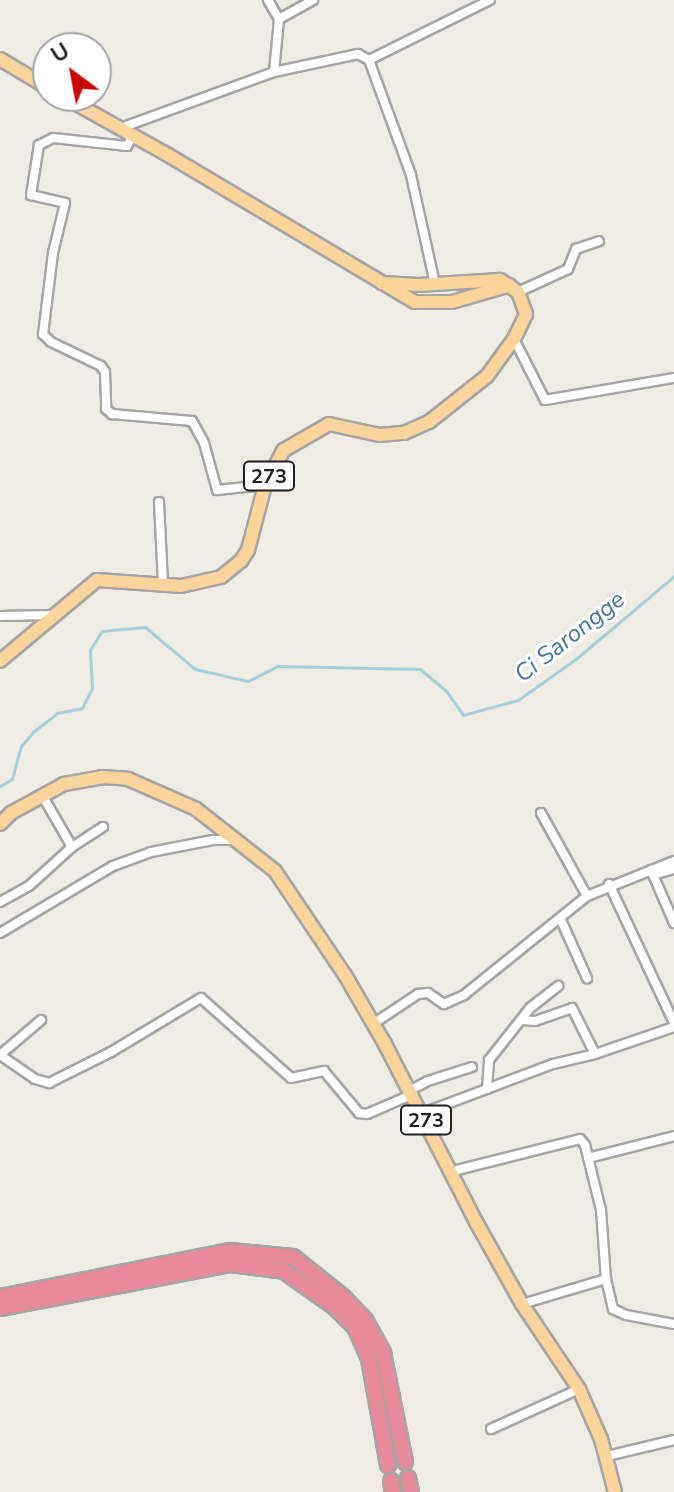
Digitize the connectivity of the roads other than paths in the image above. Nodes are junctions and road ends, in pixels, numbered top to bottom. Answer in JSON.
{"nodes":[{"id":1,"x":268,"y":0,"type":"edge"},
{"id":2,"x":313,"y":0,"type":"edge"},
{"id":3,"x":490,"y":0,"type":"edge"},
{"id":4,"x":279,"y":19,"type":"junction"},
{"id":5,"x":0,"y":59,"type":"edge"},
{"id":6,"x":369,"y":60,"type":"junction"},
{"id":7,"x":274,"y":72,"type":"junction"},
{"id":8,"x":32,"y":78,"type":"edge"},
{"id":9,"x":89,"y":112,"type":"edge"},
{"id":10,"x":118,"y":129,"type":"junction"},
{"id":11,"x":132,"y":137,"type":"junction"},
{"id":12,"x":599,"y":241,"type":"dead end"},
{"id":13,"x":382,"y":283,"type":"junction"},
{"id":14,"x":435,"y":284,"type":"junction"},
{"id":15,"x":514,"y":289,"type":"junction"},
{"id":16,"x":514,"y":339,"type":"junction"},
{"id":17,"x":674,"y":378,"type":"edge"},
{"id":18,"x":265,"y":485,"type":"junction"},
{"id":19,"x":159,"y":502,"type":"dead end"},
{"id":20,"x":163,"y":585,"type":"junction"},
{"id":21,"x":57,"y":615,"type":"junction"},
{"id":22,"x":0,"y":616,"type":"edge"},
{"id":23,"x":0,"y":661,"type":"edge"},
{"id":24,"x":42,"y":795,"type":"junction"},
{"id":25,"x":541,"y":813,"type":"dead end"},
{"id":26,"x":0,"y":824,"type":"edge"},
{"id":27,"x":103,"y":827,"type":"dead end"},
{"id":28,"x":239,"y":841,"type":"junction"},
{"id":29,"x":72,"y":847,"type":"junction"},
{"id":30,"x":674,"y":861,"type":"edge"},
{"id":31,"x":674,"y":869,"type":"edge"},
{"id":32,"x":652,"y":873,"type":"junction"},
{"id":33,"x":609,"y":884,"type":"junction"},
{"id":34,"x":587,"y":896,"type":"junction"},
{"id":35,"x":0,"y":902,"type":"edge"},
{"id":36,"x":561,"y":920,"type":"junction"},
{"id":37,"x":674,"y":923,"type":"edge"},
{"id":38,"x":0,"y":933,"type":"edge"},
{"id":39,"x":587,"y":978,"type":"dead end"},
{"id":40,"x":558,"y":986,"type":"dead end"},
{"id":41,"x":41,"y":1020,"type":"dead end"},
{"id":42,"x":522,"y":1020,"type":"junction"},
{"id":43,"x":373,"y":1024,"type":"junction"},
{"id":44,"x":674,"y":1025,"type":"edge"},
{"id":45,"x":595,"y":1054,"type":"junction"},
{"id":46,"x":0,"y":1055,"type":"edge"},
{"id":47,"x":472,"y":1067,"type":"dead end"},
{"id":48,"x":487,"y":1089,"type":"junction"},
{"id":49,"x":412,"y":1092,"type":"junction"},
{"id":50,"x":423,"y":1113,"type":"junction"},
{"id":51,"x":674,"y":1136,"type":"edge"},
{"id":52,"x":588,"y":1158,"type":"junction"},
{"id":53,"x":449,"y":1172,"type":"junction"},
{"id":54,"x":606,"y":1279,"type":"junction"},
{"id":55,"x":0,"y":1297,"type":"edge"},
{"id":56,"x":522,"y":1304,"type":"junction"},
{"id":57,"x":0,"y":1308,"type":"edge"},
{"id":58,"x":674,"y":1324,"type":"edge"},
{"id":59,"x":579,"y":1389,"type":"junction"},
{"id":60,"x":491,"y":1429,"type":"dead end"},
{"id":61,"x":674,"y":1440,"type":"edge"},
{"id":62,"x":607,"y":1456,"type":"junction"},
{"id":63,"x":405,"y":1462,"type":"dead end"},
{"id":64,"x":388,"y":1465,"type":"dead end"},
{"id":65,"x":615,"y":1492,"type":"edge"}],
"edges":[{"from":1,"to":4,"type":"street"},
{"from":2,"to":4,"type":"street"},
{"from":3,"to":6,"type":"street"},
{"from":4,"to":7,"type":"street"},
{"from":5,"to":8,"type":"main road"},
{"from":6,"to":7,"type":"street"},
{"from":6,"to":14,"type":"street"},
{"from":7,"to":10,"type":"street"},
{"from":9,"to":10,"type":"main road"},
{"from":10,"to":11,"type":"main road"},
{"from":11,"to":13,"type":"main road"},
{"from":11,"to":18,"type":"street"},
{"from":12,"to":15,"type":"street"},
{"from":13,"to":14,"type":"main road"},
{"from":13,"to":15,"type":"main road"},
{"from":14,"to":15,"type":"main road"},
{"from":15,"to":16,"type":"main road","number":"273"},
{"from":16,"to":17,"type":"street"},
{"from":16,"to":18,"type":"main road","number":"273"},
{"from":18,"to":20,"type":"main road","number":"273"},
{"from":19,"to":20,"type":"street"},
{"from":20,"to":21,"type":"main road","number":"273"},
{"from":21,"to":22,"type":"street"},
{"from":21,"to":23,"type":"main road","number":"273"},
{"from":24,"to":26,"type":"main road","number":"273"},
{"from":24,"to":28,"type":"main road","number":"273"},
{"from":24,"to":29,"type":"street"},
{"from":25,"to":34,"type":"street"},
{"from":27,"to":29,"type":"street"},
{"from":28,"to":38,"type":"street"},
{"from":28,"to":43,"type":"main road","number":"273"},
{"from":29,"to":35,"type":"street"},
{"from":30,"to":32,"type":"street"},
{"from":31,"to":32,"type":"street"},
{"from":32,"to":33,"type":"street"},
{"from":32,"to":37,"type":"street"},
{"from":33,"to":34,"type":"street"},
{"from":33,"to":44,"type":"street"},
{"from":34,"to":36,"type":"street"},
{"from":36,"to":39,"type":"street"},
{"from":36,"to":43,"type":"street"},
{"from":40,"to":42,"type":"street"},
{"from":41,"to":46,"type":"street"},
{"from":42,"to":45,"type":"street"},
{"from":42,"to":48,"type":"street"},
{"from":43,"to":49,"type":"main road","number":"273"},
{"from":44,"to":45,"type":"street"},
{"from":45,"to":48,"type":"street"},
{"from":46,"to":49,"type":"street"},
{"from":47,"to":49,"type":"street"},
{"from":48,"to":50,"type":"street"},
{"from":49,"to":50,"type":"main road","number":"273"},
{"from":50,"to":53,"type":"main road","number":"273"},
{"from":51,"to":52,"type":"street"},
{"from":52,"to":53,"type":"street"},
{"from":52,"to":54,"type":"street"},
{"from":53,"to":56,"type":"main road","number":"273"},
{"from":54,"to":56,"type":"street"},
{"from":54,"to":58,"type":"street"},
{"from":55,"to":63,"type":"highway"},
{"from":56,"to":59,"type":"main road","number":"273"},
{"from":57,"to":64,"type":"highway"},
{"from":59,"to":60,"type":"street"},
{"from":59,"to":62,"type":"main road","number":"273"},
{"from":61,"to":62,"type":"street"},
{"from":62,"to":65,"type":"main road","number":"273"}]}
